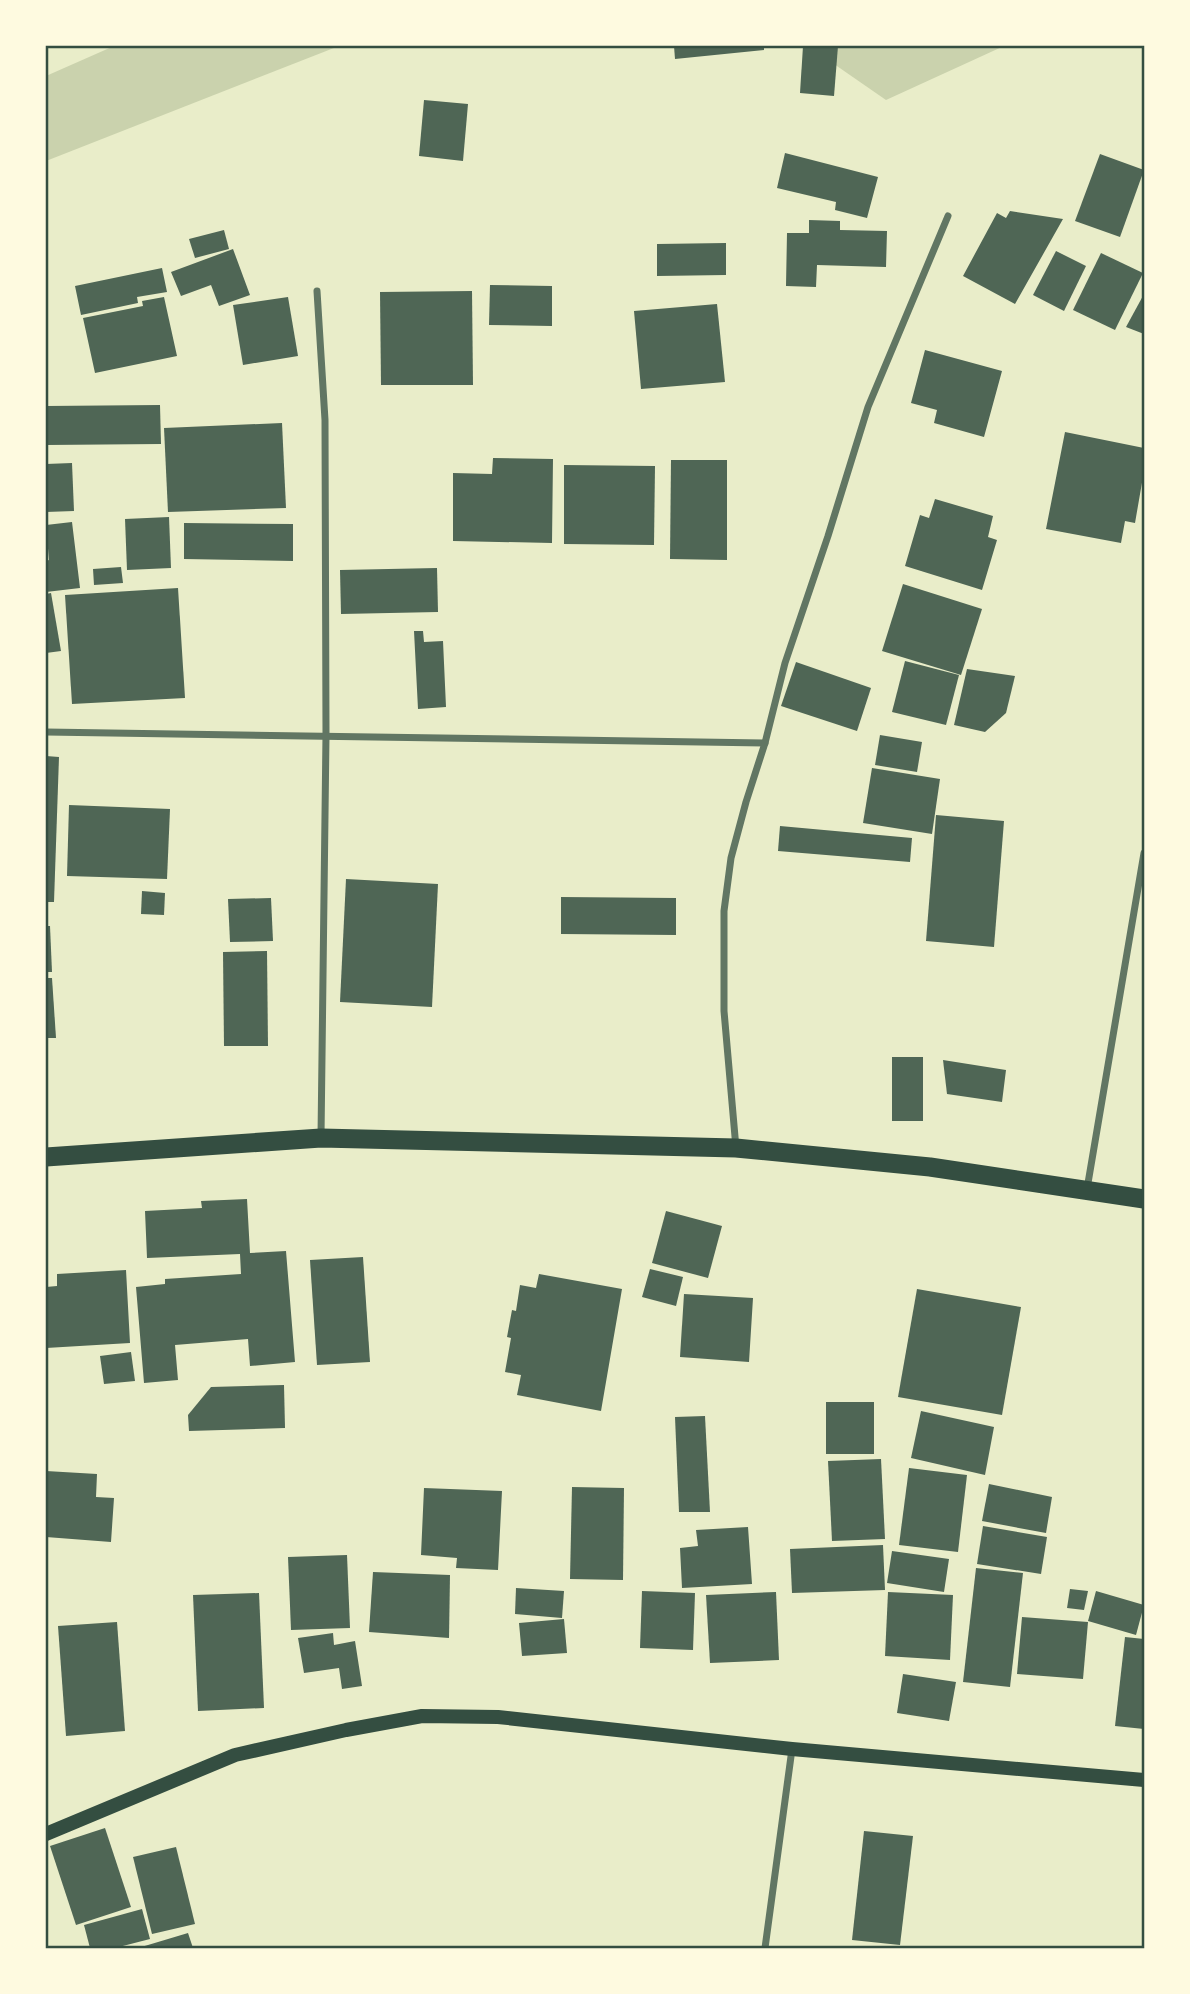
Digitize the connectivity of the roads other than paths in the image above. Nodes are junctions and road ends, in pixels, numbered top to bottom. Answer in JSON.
{"nodes":[{"id":1,"x":948,"y":216,"type":"dead end"},
{"id":2,"x":317,"y":291,"type":"dead end"},
{"id":3,"x":46,"y":732,"type":"edge"},
{"id":4,"x":326,"y":735,"type":"junction"},
{"id":5,"x":765,"y":743,"type":"junction"},
{"id":6,"x":1144,"y":853,"type":"edge"},
{"id":7,"x":321,"y":1138,"type":"junction"},
{"id":8,"x":736,"y":1148,"type":"junction"},
{"id":9,"x":46,"y":1157,"type":"edge"},
{"id":10,"x":1086,"y":1190,"type":"junction"},
{"id":11,"x":1144,"y":1199,"type":"edge"},
{"id":12,"x":792,"y":1749,"type":"junction"},
{"id":13,"x":1144,"y":1780,"type":"edge"},
{"id":14,"x":46,"y":1834,"type":"edge"},
{"id":15,"x":765,"y":1948,"type":"edge"}],
"edges":[{"from":1,"to":5,"type":"street"},
{"from":2,"to":4,"type":"street"},
{"from":3,"to":4,"type":"street"},
{"from":4,"to":5,"type":"street"},
{"from":4,"to":7,"type":"street"},
{"from":5,"to":8,"type":"street"},
{"from":6,"to":10,"type":"street"},
{"from":7,"to":8,"type":"highway"},
{"from":7,"to":9,"type":"highway"},
{"from":8,"to":10,"type":"highway"},
{"from":10,"to":11,"type":"highway"},
{"from":12,"to":13,"type":"main road"},
{"from":12,"to":14,"type":"main road"},
{"from":12,"to":15,"type":"street"}]}
